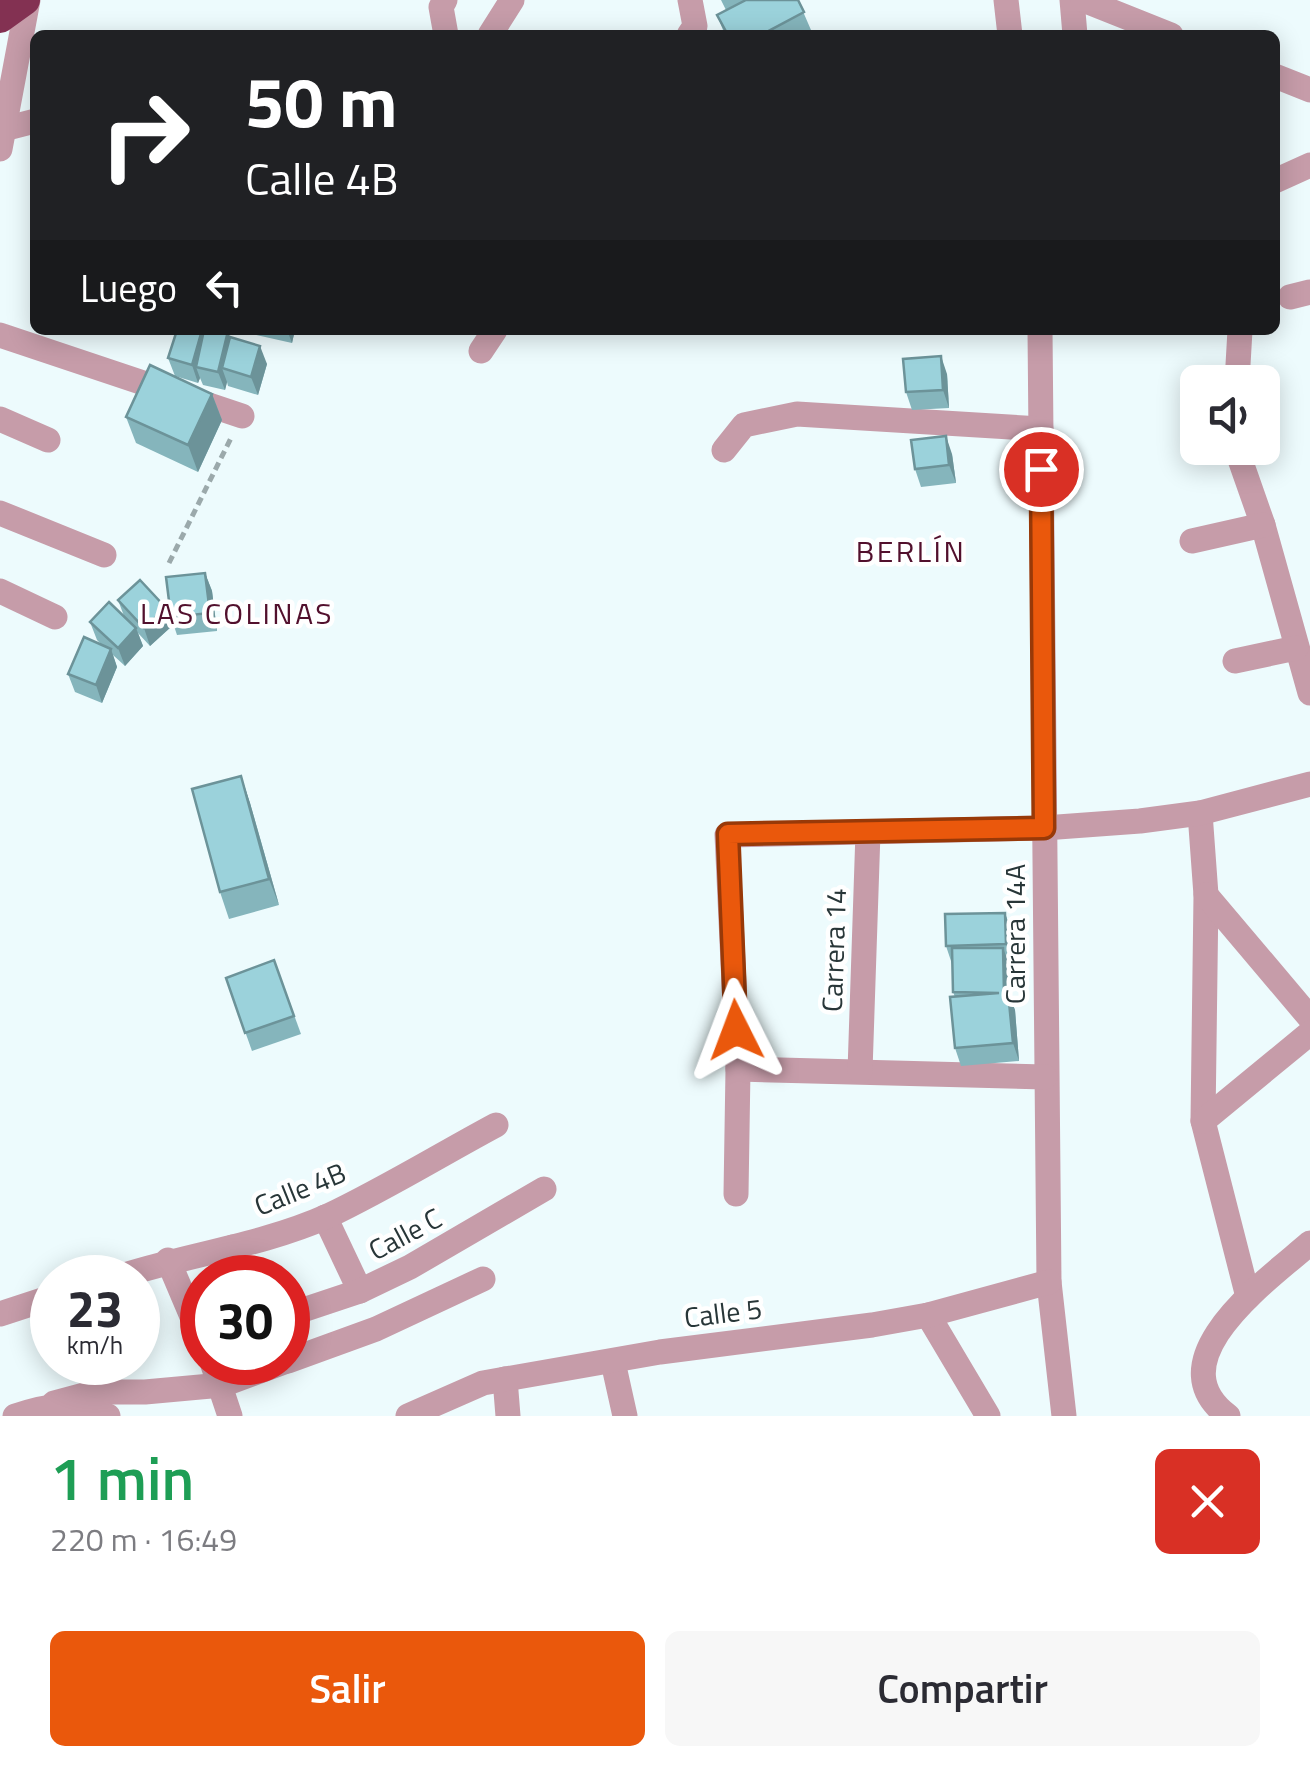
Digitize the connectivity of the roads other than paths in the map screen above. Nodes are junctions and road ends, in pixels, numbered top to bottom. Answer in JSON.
{"nodes":[{"id":1,"x":27,"y":0,"type":"edge"},
{"id":2,"x":445,"y":0,"type":"edge"},
{"id":3,"x":512,"y":0,"type":"edge"},
{"id":4,"x":690,"y":0,"type":"edge"},
{"id":5,"x":1006,"y":0,"type":"edge"},
{"id":6,"x":1072,"y":0,"type":"edge"},
{"id":7,"x":1082,"y":0,"type":"edge"},
{"id":8,"x":0,"y":18,"type":"edge"},
{"id":9,"x":445,"y":30,"type":"edge"},
{"id":10,"x":493,"y":30,"type":"edge"},
{"id":11,"x":692,"y":30,"type":"edge"},
{"id":12,"x":1009,"y":30,"type":"edge"},
{"id":13,"x":1075,"y":30,"type":"edge"},
{"id":14,"x":1158,"y":30,"type":"edge"},
{"id":15,"x":1280,"y":78,"type":"edge"},
{"id":16,"x":1310,"y":90,"type":"edge"},
{"id":17,"x":30,"y":123,"type":"edge"},
{"id":18,"x":2,"y":139,"type":"edge"},
{"id":19,"x":1310,"y":165,"type":"edge"},
{"id":20,"x":1280,"y":179,"type":"edge"},
{"id":21,"x":0,"y":335,"type":"edge"},
{"id":22,"x":1040,"y":335,"type":"edge"},
{"id":23,"x":1240,"y":335,"type":"edge"},
{"id":24,"x":1238,"y":365,"type":"edge"},
{"id":25,"x":242,"y":416,"type":"road end"},
{"id":26,"x":0,"y":419,"type":"edge"},
{"id":27,"x":1041,"y":430,"type":"junction"},
{"id":28,"x":48,"y":440,"type":"dead end"},
{"id":29,"x":724,"y":450,"type":"dead end"},
{"id":30,"x":1242,"y":465,"type":"edge"},
{"id":31,"x":0,"y":512,"type":"edge"},
{"id":32,"x":1263,"y":525,"type":"junction"},
{"id":33,"x":1192,"y":541,"type":"dead end"},
{"id":34,"x":104,"y":555,"type":"dead end"},
{"id":35,"x":0,"y":591,"type":"edge"},
{"id":36,"x":1310,"y":599,"type":"edge"},
{"id":37,"x":1284,"y":605,"type":"junction"},
{"id":38,"x":55,"y":617,"type":"dead end"},
{"id":39,"x":1296,"y":648,"type":"junction"},
{"id":40,"x":1235,"y":661,"type":"dead end"},
{"id":41,"x":1310,"y":693,"type":"edge"},
{"id":42,"x":1310,"y":784,"type":"edge"},
{"id":43,"x":1200,"y":813,"type":"junction"},
{"id":44,"x":1044,"y":828,"type":"junction"},
{"id":45,"x":868,"y":832,"type":"junction"},
{"id":46,"x":1206,"y":895,"type":"junction"},
{"id":47,"x":1310,"y":1018,"type":"edge"},
{"id":48,"x":1310,"y":1033,"type":"edge"},
{"id":49,"x":738,"y":1069,"type":"junction"},
{"id":50,"x":860,"y":1071,"type":"junction"},
{"id":51,"x":1046,"y":1078,"type":"junction"},
{"id":52,"x":1203,"y":1121,"type":"junction"},
{"id":53,"x":496,"y":1125,"type":"dead end"},
{"id":54,"x":544,"y":1189,"type":"dead end"},
{"id":55,"x":736,"y":1194,"type":"dead end"},
{"id":56,"x":326,"y":1217,"type":"junction"},
{"id":57,"x":1310,"y":1242,"type":"edge"},
{"id":58,"x":233,"y":1247,"type":"junction"},
{"id":59,"x":235,"y":1255,"type":"edge"},
{"id":60,"x":168,"y":1260,"type":"junction"},
{"id":61,"x":160,"y":1263,"type":"edge"},
{"id":62,"x":483,"y":1280,"type":"dead end"},
{"id":63,"x":1050,"y":1282,"type":"junction"},
{"id":64,"x":179,"y":1288,"type":"edge"},
{"id":65,"x":360,"y":1291,"type":"junction"},
{"id":66,"x":1248,"y":1297,"type":"junction"},
{"id":67,"x":30,"y":1305,"type":"edge"},
{"id":68,"x":310,"y":1308,"type":"edge"},
{"id":69,"x":0,"y":1314,"type":"edge"},
{"id":70,"x":928,"y":1315,"type":"junction"},
{"id":71,"x":310,"y":1353,"type":"edge"},
{"id":72,"x":613,"y":1362,"type":"junction"},
{"id":73,"x":506,"y":1379,"type":"junction"},
{"id":74,"x":180,"y":1383,"type":"edge"},
{"id":75,"x":220,"y":1385,"type":"edge"},
{"id":76,"x":54,"y":1404,"type":"junction"},
{"id":77,"x":15,"y":1416,"type":"edge"},
{"id":78,"x":108,"y":1416,"type":"edge"},
{"id":79,"x":230,"y":1416,"type":"edge"},
{"id":80,"x":408,"y":1416,"type":"edge"},
{"id":81,"x":508,"y":1416,"type":"edge"},
{"id":82,"x":625,"y":1416,"type":"edge"},
{"id":83,"x":988,"y":1416,"type":"edge"},
{"id":84,"x":1064,"y":1416,"type":"edge"},
{"id":85,"x":1228,"y":1416,"type":"edge"}],
"edges":[{"from":1,"to":8,"type":"highway"},
{"from":1,"to":18,"type":"street"},
{"from":2,"to":9,"type":"street"},
{"from":3,"to":10,"type":"street"},
{"from":4,"to":11,"type":"street"},
{"from":5,"to":12,"type":"street"},
{"from":6,"to":13,"type":"street"},
{"from":7,"to":14,"type":"street"},
{"from":15,"to":16,"type":"street"},
{"from":17,"to":18,"type":"street"},
{"from":19,"to":20,"type":"street"},
{"from":21,"to":25,"type":"street"},
{"from":22,"to":27,"type":"street","name":"Carrera 14A"},
{"from":23,"to":24,"type":"street"},
{"from":26,"to":28,"type":"street"},
{"from":27,"to":29,"type":"street"},
{"from":27,"to":44,"type":"street","name":"Carrera 14A"},
{"from":30,"to":32,"type":"street"},
{"from":31,"to":34,"type":"street"},
{"from":32,"to":33,"type":"street"},
{"from":32,"to":37,"type":"street"},
{"from":35,"to":38,"type":"street"},
{"from":36,"to":37,"type":"street"},
{"from":37,"to":39,"type":"street"},
{"from":39,"to":40,"type":"street"},
{"from":39,"to":41,"type":"street"},
{"from":42,"to":43,"type":"street"},
{"from":43,"to":44,"type":"street"},
{"from":43,"to":46,"type":"street"},
{"from":44,"to":45,"type":"street"},
{"from":44,"to":51,"type":"street","name":"Carrera 14A"},
{"from":45,"to":49,"type":"street"},
{"from":45,"to":50,"type":"street","name":"Carrera 14"},
{"from":46,"to":47,"type":"street"},
{"from":46,"to":52,"type":"street"},
{"from":48,"to":52,"type":"street"},
{"from":49,"to":50,"type":"street"},
{"from":49,"to":55,"type":"street"},
{"from":50,"to":51,"type":"street"},
{"from":51,"to":63,"type":"street","name":"Carrera 14A"},
{"from":52,"to":66,"type":"street"},
{"from":53,"to":56,"type":"street","name":"Calle 4B"},
{"from":54,"to":65,"type":"street","name":"Calle C"},
{"from":56,"to":58,"type":"street","name":"Calle 4B"},
{"from":56,"to":65,"type":"street"},
{"from":57,"to":66,"type":"street"},
{"from":58,"to":59,"type":"street"},
{"from":58,"to":60,"type":"street","name":"Calle 4B"},
{"from":60,"to":61,"type":"street","name":"Calle 4B"},
{"from":60,"to":64,"type":"street"},
{"from":62,"to":71,"type":"street"},
{"from":63,"to":70,"type":"street","name":"Calle 5"},
{"from":63,"to":84,"type":"street","name":"Carrera 14A"},
{"from":65,"to":68,"type":"street","name":"Calle C"},
{"from":66,"to":85,"type":"street"},
{"from":67,"to":69,"type":"street"},
{"from":70,"to":72,"type":"street","name":"Calle 5"},
{"from":70,"to":83,"type":"street"},
{"from":72,"to":73,"type":"street","name":"Calle 5"},
{"from":72,"to":82,"type":"street"},
{"from":73,"to":80,"type":"street","name":"Calle 5"},
{"from":73,"to":81,"type":"street"},
{"from":74,"to":76,"type":"street"},
{"from":75,"to":79,"type":"street"},
{"from":76,"to":77,"type":"street"},
{"from":76,"to":78,"type":"street"}]}
